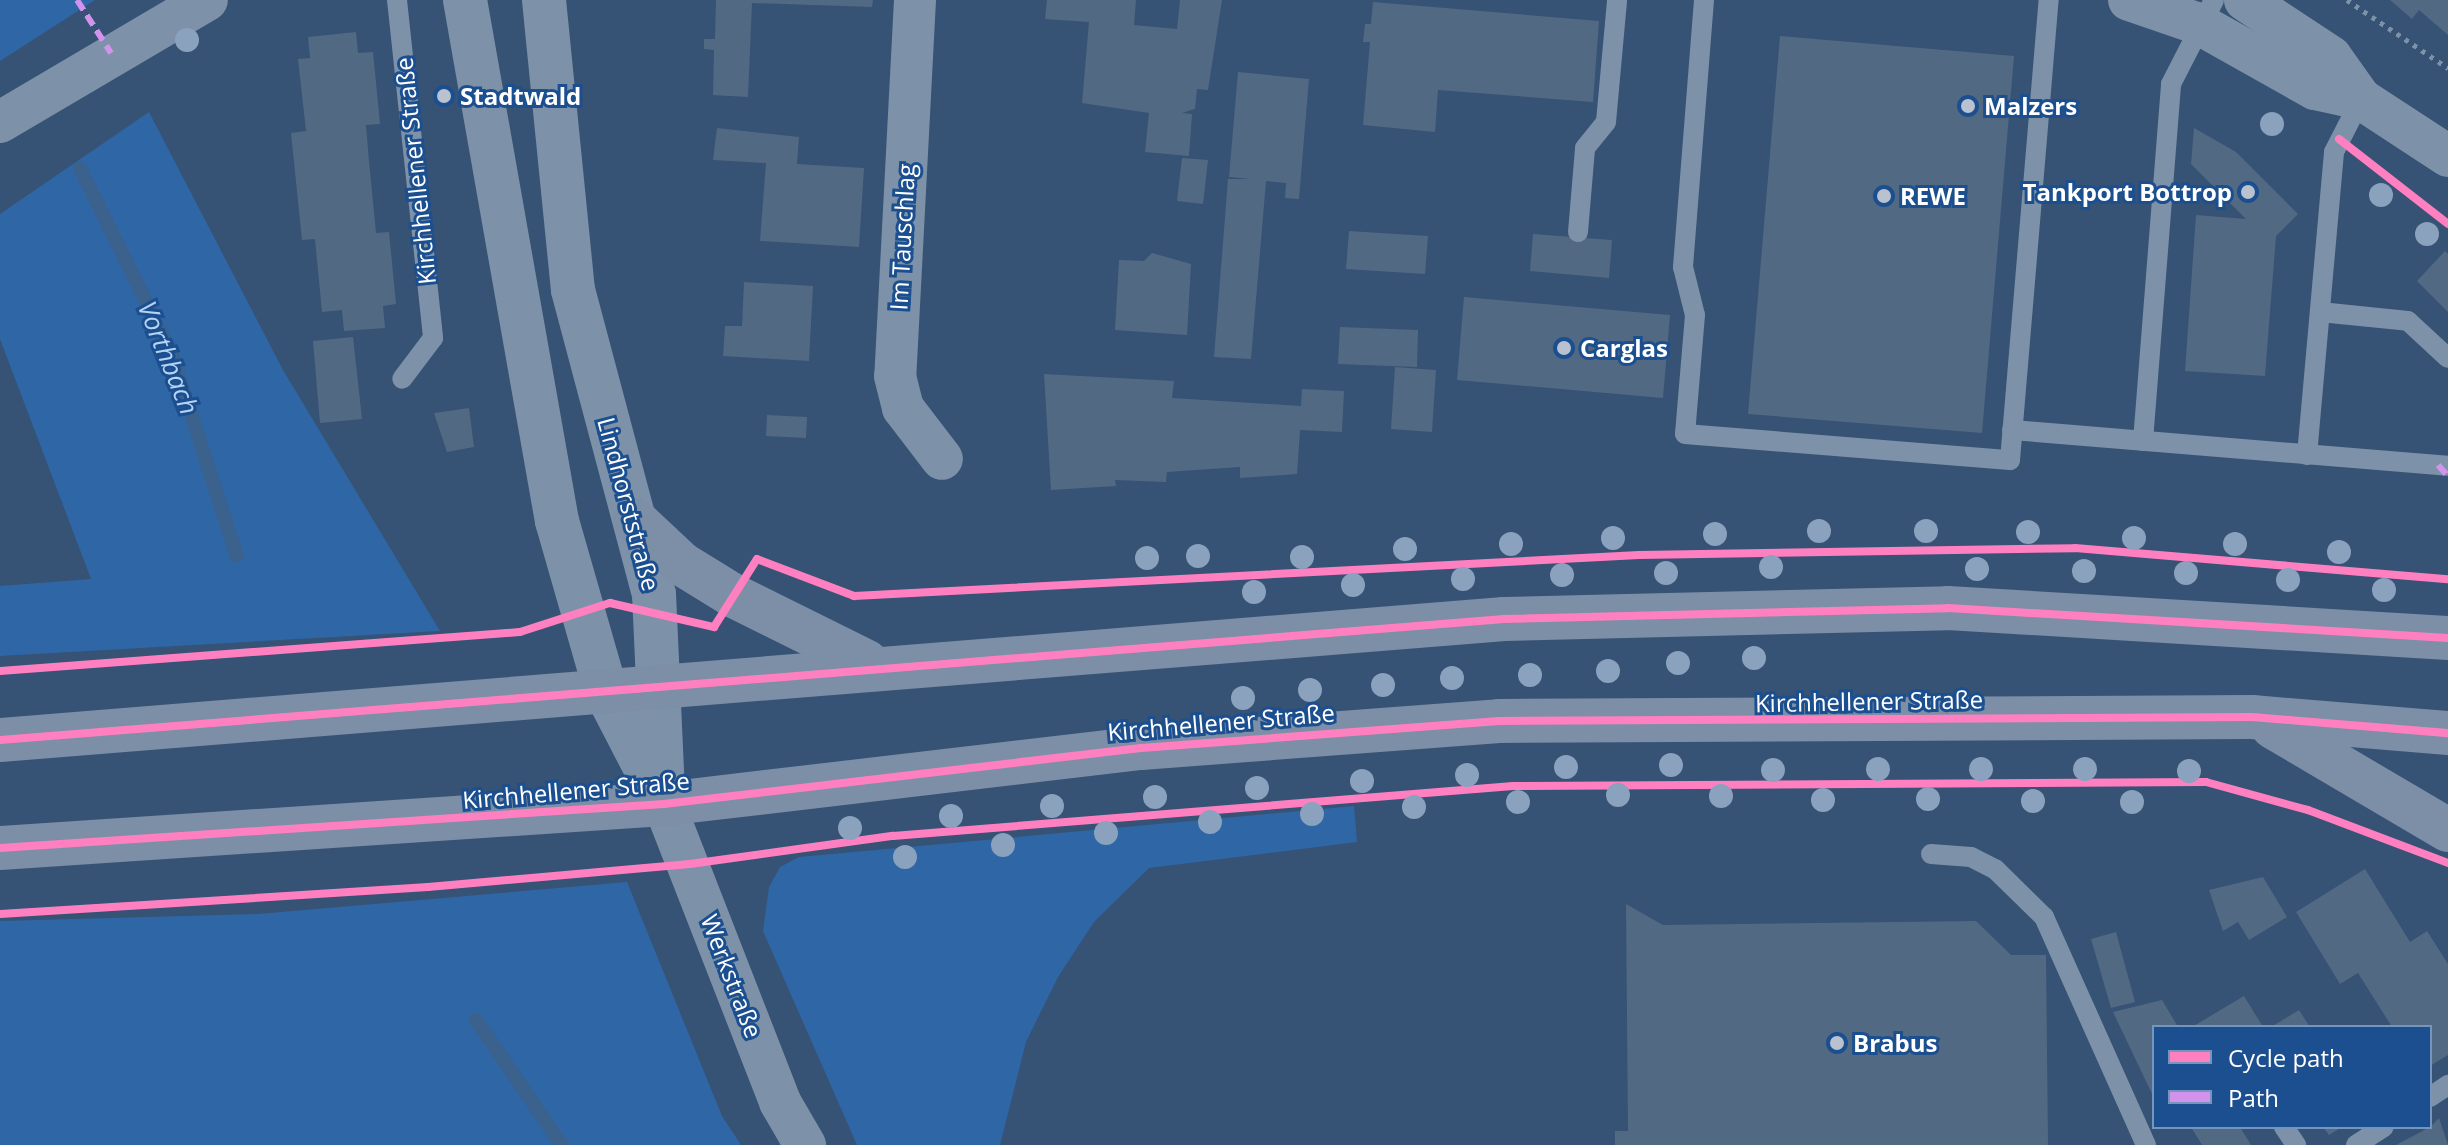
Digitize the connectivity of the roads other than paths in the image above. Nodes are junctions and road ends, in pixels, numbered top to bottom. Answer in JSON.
{"nodes":[{"id":1,"x":207,"y":0,"type":"edge"},
{"id":2,"x":397,"y":0,"type":"edge"},
{"id":3,"x":465,"y":0,"type":"edge"},
{"id":4,"x":544,"y":0,"type":"edge"},
{"id":5,"x":915,"y":0,"type":"edge"},
{"id":6,"x":1617,"y":0,"type":"edge"},
{"id":7,"x":1704,"y":0,"type":"edge"},
{"id":8,"x":2049,"y":0,"type":"edge"},
{"id":9,"x":2129,"y":0,"type":"edge"},
{"id":10,"x":2245,"y":0,"type":"edge"},
{"id":11,"x":2207,"y":12,"type":"edge"},
{"id":12,"x":2361,"y":99,"type":"junction"},
{"id":13,"x":0,"y":122,"type":"edge"},
{"id":14,"x":2448,"y":156,"type":"edge"},
{"id":15,"x":1578,"y":232,"type":"dead end"},
{"id":16,"x":2320,"y":312,"type":"junction"},
{"id":17,"x":2448,"y":358,"type":"edge"},
{"id":18,"x":402,"y":379,"type":"dead end"},
{"id":19,"x":2012,"y":430,"type":"junction"},
{"id":20,"x":2143,"y":441,"type":"junction"},
{"id":21,"x":2307,"y":455,"type":"junction"},
{"id":22,"x":942,"y":459,"type":"dead end"},
{"id":23,"x":2448,"y":466,"type":"edge"},
{"id":24,"x":635,"y":520,"type":"junction"},
{"id":25,"x":2448,"y":638,"type":"edge"},
{"id":26,"x":873,"y":665,"type":"junction"},
{"id":27,"x":662,"y":686,"type":"junction"},
{"id":28,"x":606,"y":692,"type":"junction"},
{"id":29,"x":2252,"y":717,"type":"junction"},
{"id":30,"x":2448,"y":733,"type":"edge"},
{"id":31,"x":0,"y":740,"type":"edge"},
{"id":32,"x":664,"y":804,"type":"junction"},
{"id":33,"x":2448,"y":830,"type":"edge"},
{"id":34,"x":5,"y":848,"type":"edge"},
{"id":35,"x":1931,"y":854,"type":"dead end"},
{"id":36,"x":2381,"y":1129,"type":"edge"},
{"id":37,"x":805,"y":1145,"type":"edge"},
{"id":38,"x":2146,"y":1145,"type":"edge"},
{"id":39,"x":2356,"y":1145,"type":"edge"}],
"edges":[{"from":1,"to":13,"type":"street"},
{"from":2,"to":18,"type":"lane","name":"Kirchhellener Straße"},
{"from":3,"to":28,"type":"street"},
{"from":4,"to":24,"type":"street","name":"Lindhorststraße"},
{"from":5,"to":22,"type":"street","name":"Im Tauschlag"},
{"from":6,"to":15,"type":"lane"},
{"from":7,"to":19,"type":"lane"},
{"from":8,"to":19,"type":"lane"},
{"from":9,"to":11,"type":"street"},
{"from":10,"to":12,"type":"street"},
{"from":11,"to":12,"type":"street"},
{"from":11,"to":20,"type":"lane"},
{"from":12,"to":14,"type":"street"},
{"from":12,"to":16,"type":"lane"},
{"from":16,"to":17,"type":"lane"},
{"from":16,"to":21,"type":"lane"},
{"from":19,"to":20,"type":"lane"},
{"from":20,"to":21,"type":"lane"},
{"from":21,"to":23,"type":"lane"},
{"from":24,"to":26,"type":"main road"},
{"from":24,"to":27,"type":"street","name":"Lindhorststraße"},
{"from":25,"to":26,"type":"main road"},
{"from":26,"to":27,"type":"main road"},
{"from":27,"to":28,"type":"main road"},
{"from":27,"to":32,"type":"street","name":"Lindhorststraße"},
{"from":28,"to":31,"type":"main road"},
{"from":28,"to":32,"type":"street"},
{"from":29,"to":30,"type":"main road","name":"Kirchhellener Straße"},
{"from":29,"to":32,"type":"main road","name":"Kirchhellener Straße"},
{"from":29,"to":33,"type":"main road"},
{"from":32,"to":34,"type":"main road","name":"Kirchhellener Straße"},
{"from":32,"to":37,"type":"street","name":"Werkstraße"},
{"from":35,"to":38,"type":"lane"},
{"from":36,"to":39,"type":"lane"}]}
